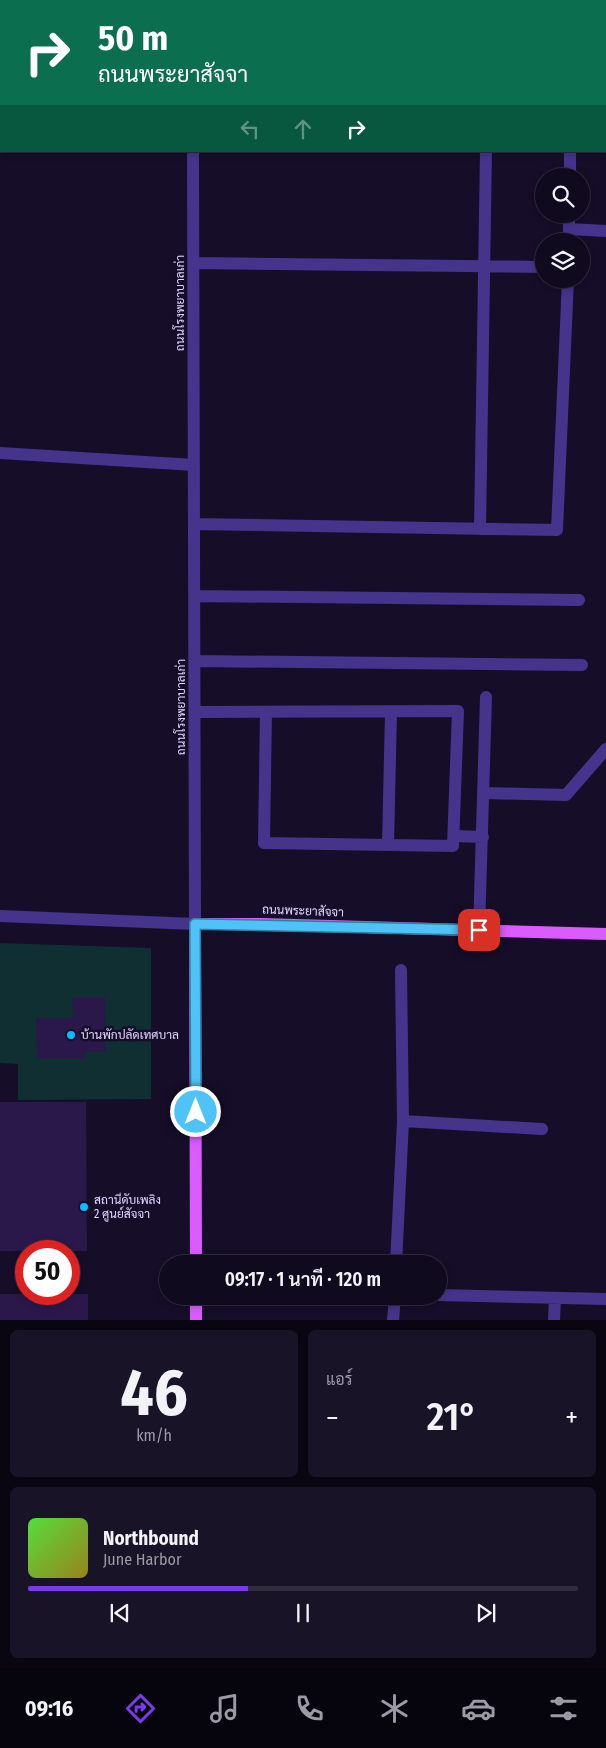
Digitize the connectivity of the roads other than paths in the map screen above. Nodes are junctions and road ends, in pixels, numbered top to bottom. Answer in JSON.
{"nodes":[{"id":1,"x":193,"y":152,"type":"edge"},
{"id":2,"x":486,"y":152,"type":"edge"},
{"id":3,"x":570,"y":152,"type":"edge"},
{"id":4,"x":570,"y":168,"type":"edge"},
{"id":5,"x":606,"y":231,"type":"edge"},
{"id":6,"x":588,"y":233,"type":"edge"},
{"id":7,"x":194,"y":263,"type":"junction"},
{"id":8,"x":484,"y":267,"type":"junction"},
{"id":9,"x":535,"y":267,"type":"edge"},
{"id":10,"x":568,"y":288,"type":"edge"},
{"id":11,"x":0,"y":453,"type":"edge"},
{"id":12,"x":194,"y":465,"type":"junction"},
{"id":13,"x":194,"y":524,"type":"junction"},
{"id":14,"x":480,"y":529,"type":"junction"},
{"id":15,"x":195,"y":596,"type":"junction"},
{"id":16,"x":579,"y":600,"type":"dead end"},
{"id":17,"x":195,"y":661,"type":"junction"},
{"id":18,"x":582,"y":665,"type":"dead end"},
{"id":19,"x":486,"y":698,"type":"dead end"},
{"id":20,"x":195,"y":712,"type":"junction"},
{"id":21,"x":266,"y":712,"type":"junction"},
{"id":22,"x":390,"y":712,"type":"junction"},
{"id":23,"x":606,"y":749,"type":"edge"},
{"id":24,"x":484,"y":793,"type":"junction"},
{"id":25,"x":454,"y":836,"type":"junction"},
{"id":26,"x":483,"y":837,"type":"junction"},
{"id":27,"x":388,"y":845,"type":"junction"},
{"id":28,"x":0,"y":916,"type":"edge"},
{"id":29,"x":195,"y":924,"type":"junction"},
{"id":30,"x":479,"y":930,"type":"junction"},
{"id":31,"x":606,"y":934,"type":"edge"},
{"id":32,"x":402,"y":970,"type":"dead end"},
{"id":33,"x":403,"y":1121,"type":"junction"},
{"id":34,"x":542,"y":1128,"type":"dead end"},
{"id":35,"x":196,"y":1255,"type":"edge"},
{"id":36,"x":396,"y":1255,"type":"edge"},
{"id":37,"x":447,"y":1295,"type":"edge"},
{"id":38,"x":555,"y":1298,"type":"junction"},
{"id":39,"x":606,"y":1299,"type":"edge"},
{"id":40,"x":196,"y":1305,"type":"edge"},
{"id":41,"x":394,"y":1305,"type":"edge"},
{"id":42,"x":196,"y":1320,"type":"edge"},
{"id":43,"x":393,"y":1320,"type":"edge"},
{"id":44,"x":554,"y":1320,"type":"edge"}],
"edges":[{"from":1,"to":7,"type":"street","name":"ถนนโรงพยาบาลเก่า"},
{"from":2,"to":8,"type":"street"},
{"from":3,"to":4,"type":"street"},
{"from":5,"to":6,"type":"street"},
{"from":7,"to":8,"type":"street"},
{"from":7,"to":12,"type":"street","name":"ถนนโรงพยาบาลเก่า"},
{"from":8,"to":9,"type":"street"},
{"from":8,"to":14,"type":"street"},
{"from":10,"to":14,"type":"street"},
{"from":11,"to":12,"type":"street"},
{"from":12,"to":13,"type":"street","name":"ถนนโรงพยาบาลเก่า"},
{"from":13,"to":14,"type":"street"},
{"from":13,"to":15,"type":"street","name":"ถนนโรงพยาบาลเก่า"},
{"from":15,"to":16,"type":"street"},
{"from":15,"to":17,"type":"street","name":"ถนนโรงพยาบาลเก่า"},
{"from":17,"to":18,"type":"street"},
{"from":17,"to":20,"type":"street","name":"ถนนโรงพยาบาลเก่า"},
{"from":19,"to":24,"type":"street"},
{"from":20,"to":21,"type":"street"},
{"from":20,"to":29,"type":"street","name":"ถนนโรงพยาบาลเก่า"},
{"from":21,"to":22,"type":"street"},
{"from":21,"to":27,"type":"street"},
{"from":22,"to":25,"type":"street"},
{"from":22,"to":27,"type":"street"},
{"from":23,"to":24,"type":"street"},
{"from":24,"to":26,"type":"street"},
{"from":25,"to":26,"type":"street"},
{"from":25,"to":27,"type":"street"},
{"from":26,"to":30,"type":"street"},
{"from":28,"to":29,"type":"street","name":"ถนนพระยาสัจจา"},
{"from":29,"to":30,"type":"main road","name":"ถนนพระยาสัจจา"},
{"from":29,"to":35,"type":"main road","name":"ถนนโรงพยาบาลเก่า"},
{"from":30,"to":31,"type":"main road","name":"ถนนพระยาสัจจา"},
{"from":32,"to":33,"type":"street"},
{"from":33,"to":34,"type":"street"},
{"from":33,"to":36,"type":"street"},
{"from":37,"to":38,"type":"street"},
{"from":38,"to":39,"type":"street"},
{"from":38,"to":44,"type":"street"},
{"from":40,"to":42,"type":"main road"},
{"from":41,"to":43,"type":"street"}]}
